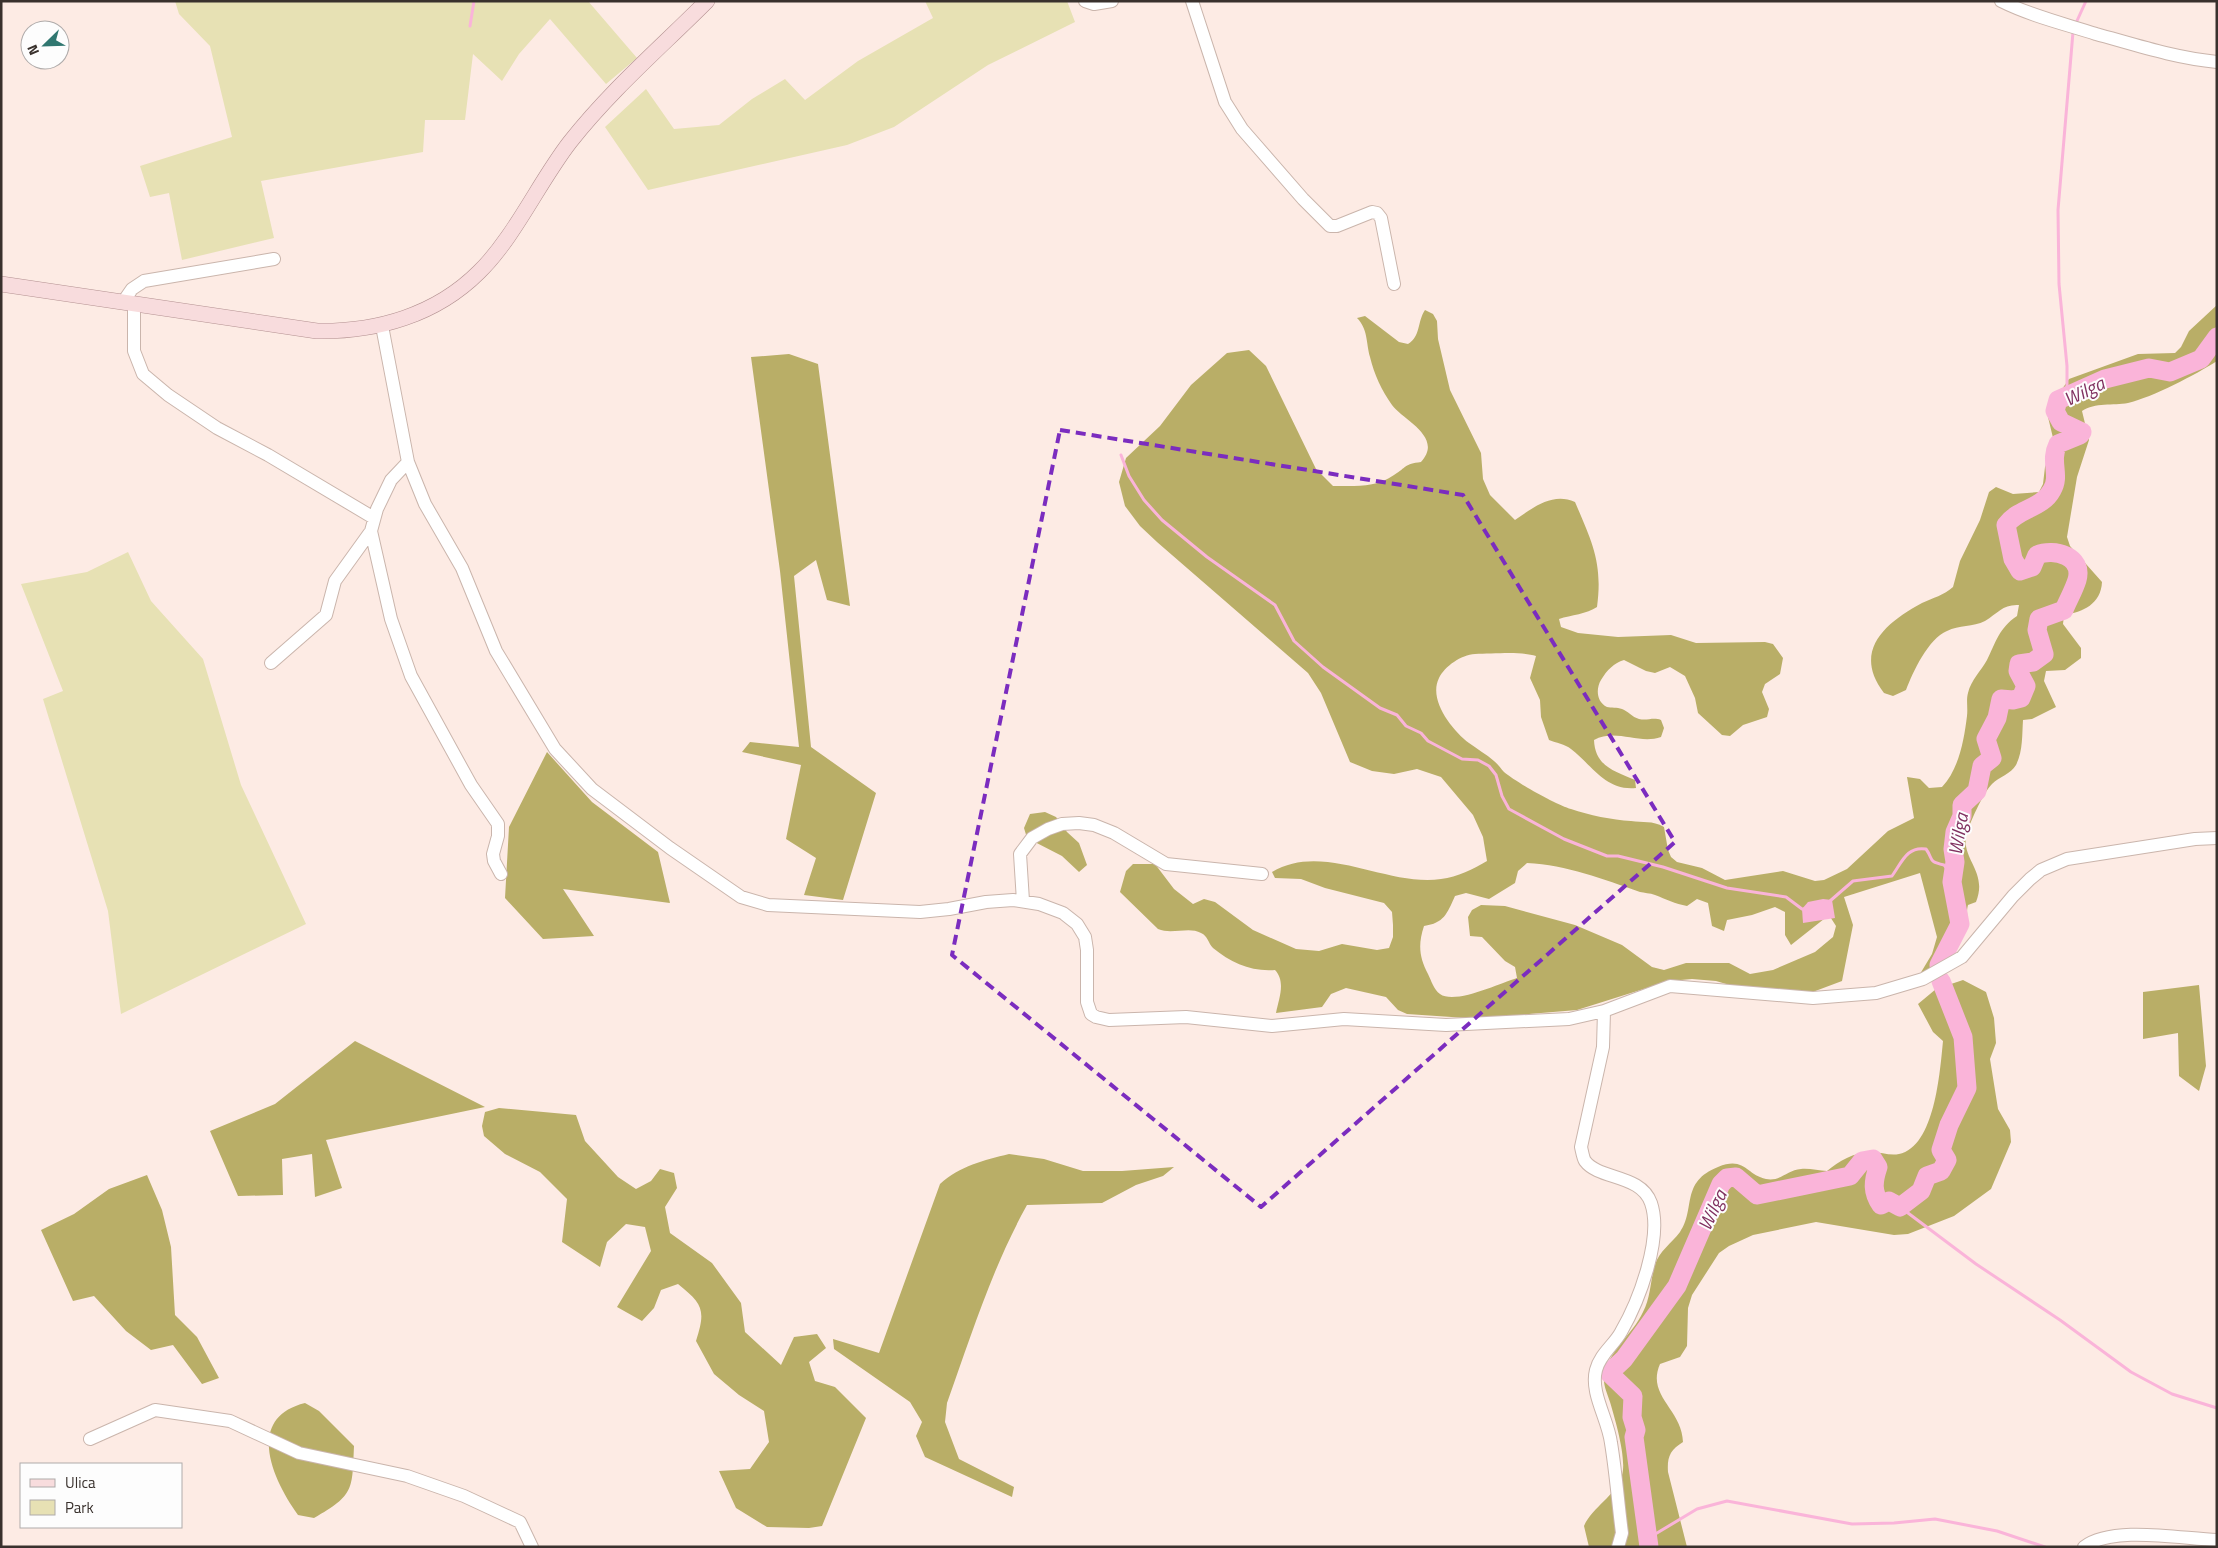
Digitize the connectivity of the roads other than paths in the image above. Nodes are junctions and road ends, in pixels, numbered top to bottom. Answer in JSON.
{"nodes":[{"id":1,"x":707,"y":1,"type":"edge"},
{"id":2,"x":1084,"y":1,"type":"edge"},
{"id":3,"x":1112,"y":1,"type":"edge"},
{"id":4,"x":1192,"y":1,"type":"edge"},
{"id":5,"x":2002,"y":1,"type":"edge"},
{"id":6,"x":2217,"y":62,"type":"edge"},
{"id":7,"x":274,"y":259,"type":"dead end"},
{"id":8,"x":1,"y":284,"type":"edge"},
{"id":9,"x":1394,"y":284,"type":"dead end"},
{"id":10,"x":128,"y":303,"type":"junction"},
{"id":11,"x":382,"y":326,"type":"junction"},
{"id":12,"x":408,"y":462,"type":"junction"},
{"id":13,"x":373,"y":524,"type":"junction"},
{"id":14,"x":271,"y":662,"type":"dead end"},
{"id":15,"x":2217,"y":838,"type":"edge"},
{"id":16,"x":501,"y":874,"type":"dead end"},
{"id":17,"x":1262,"y":874,"type":"dead end"},
{"id":18,"x":1023,"y":900,"type":"junction"},
{"id":19,"x":1604,"y":1011,"type":"junction"},
{"id":20,"x":90,"y":1439,"type":"dead end"},
{"id":21,"x":2217,"y":1540,"type":"edge"},
{"id":22,"x":532,"y":1547,"type":"edge"},
{"id":23,"x":1618,"y":1547,"type":"edge"},
{"id":24,"x":2084,"y":1547,"type":"edge"}],
"edges":[{"from":1,"to":11,"type":"main road"},
{"from":2,"to":3,"type":"street"},
{"from":4,"to":9,"type":"street"},
{"from":5,"to":6,"type":"street"},
{"from":7,"to":10,"type":"street"},
{"from":8,"to":10,"type":"main road"},
{"from":10,"to":11,"type":"main road"},
{"from":10,"to":13,"type":"street"},
{"from":11,"to":12,"type":"street"},
{"from":12,"to":13,"type":"street"},
{"from":12,"to":18,"type":"street"},
{"from":13,"to":14,"type":"street"},
{"from":13,"to":16,"type":"street"},
{"from":15,"to":19,"type":"street"},
{"from":17,"to":18,"type":"street"},
{"from":18,"to":19,"type":"street"},
{"from":19,"to":23,"type":"street"},
{"from":20,"to":22,"type":"street"},
{"from":21,"to":24,"type":"street"}]}
